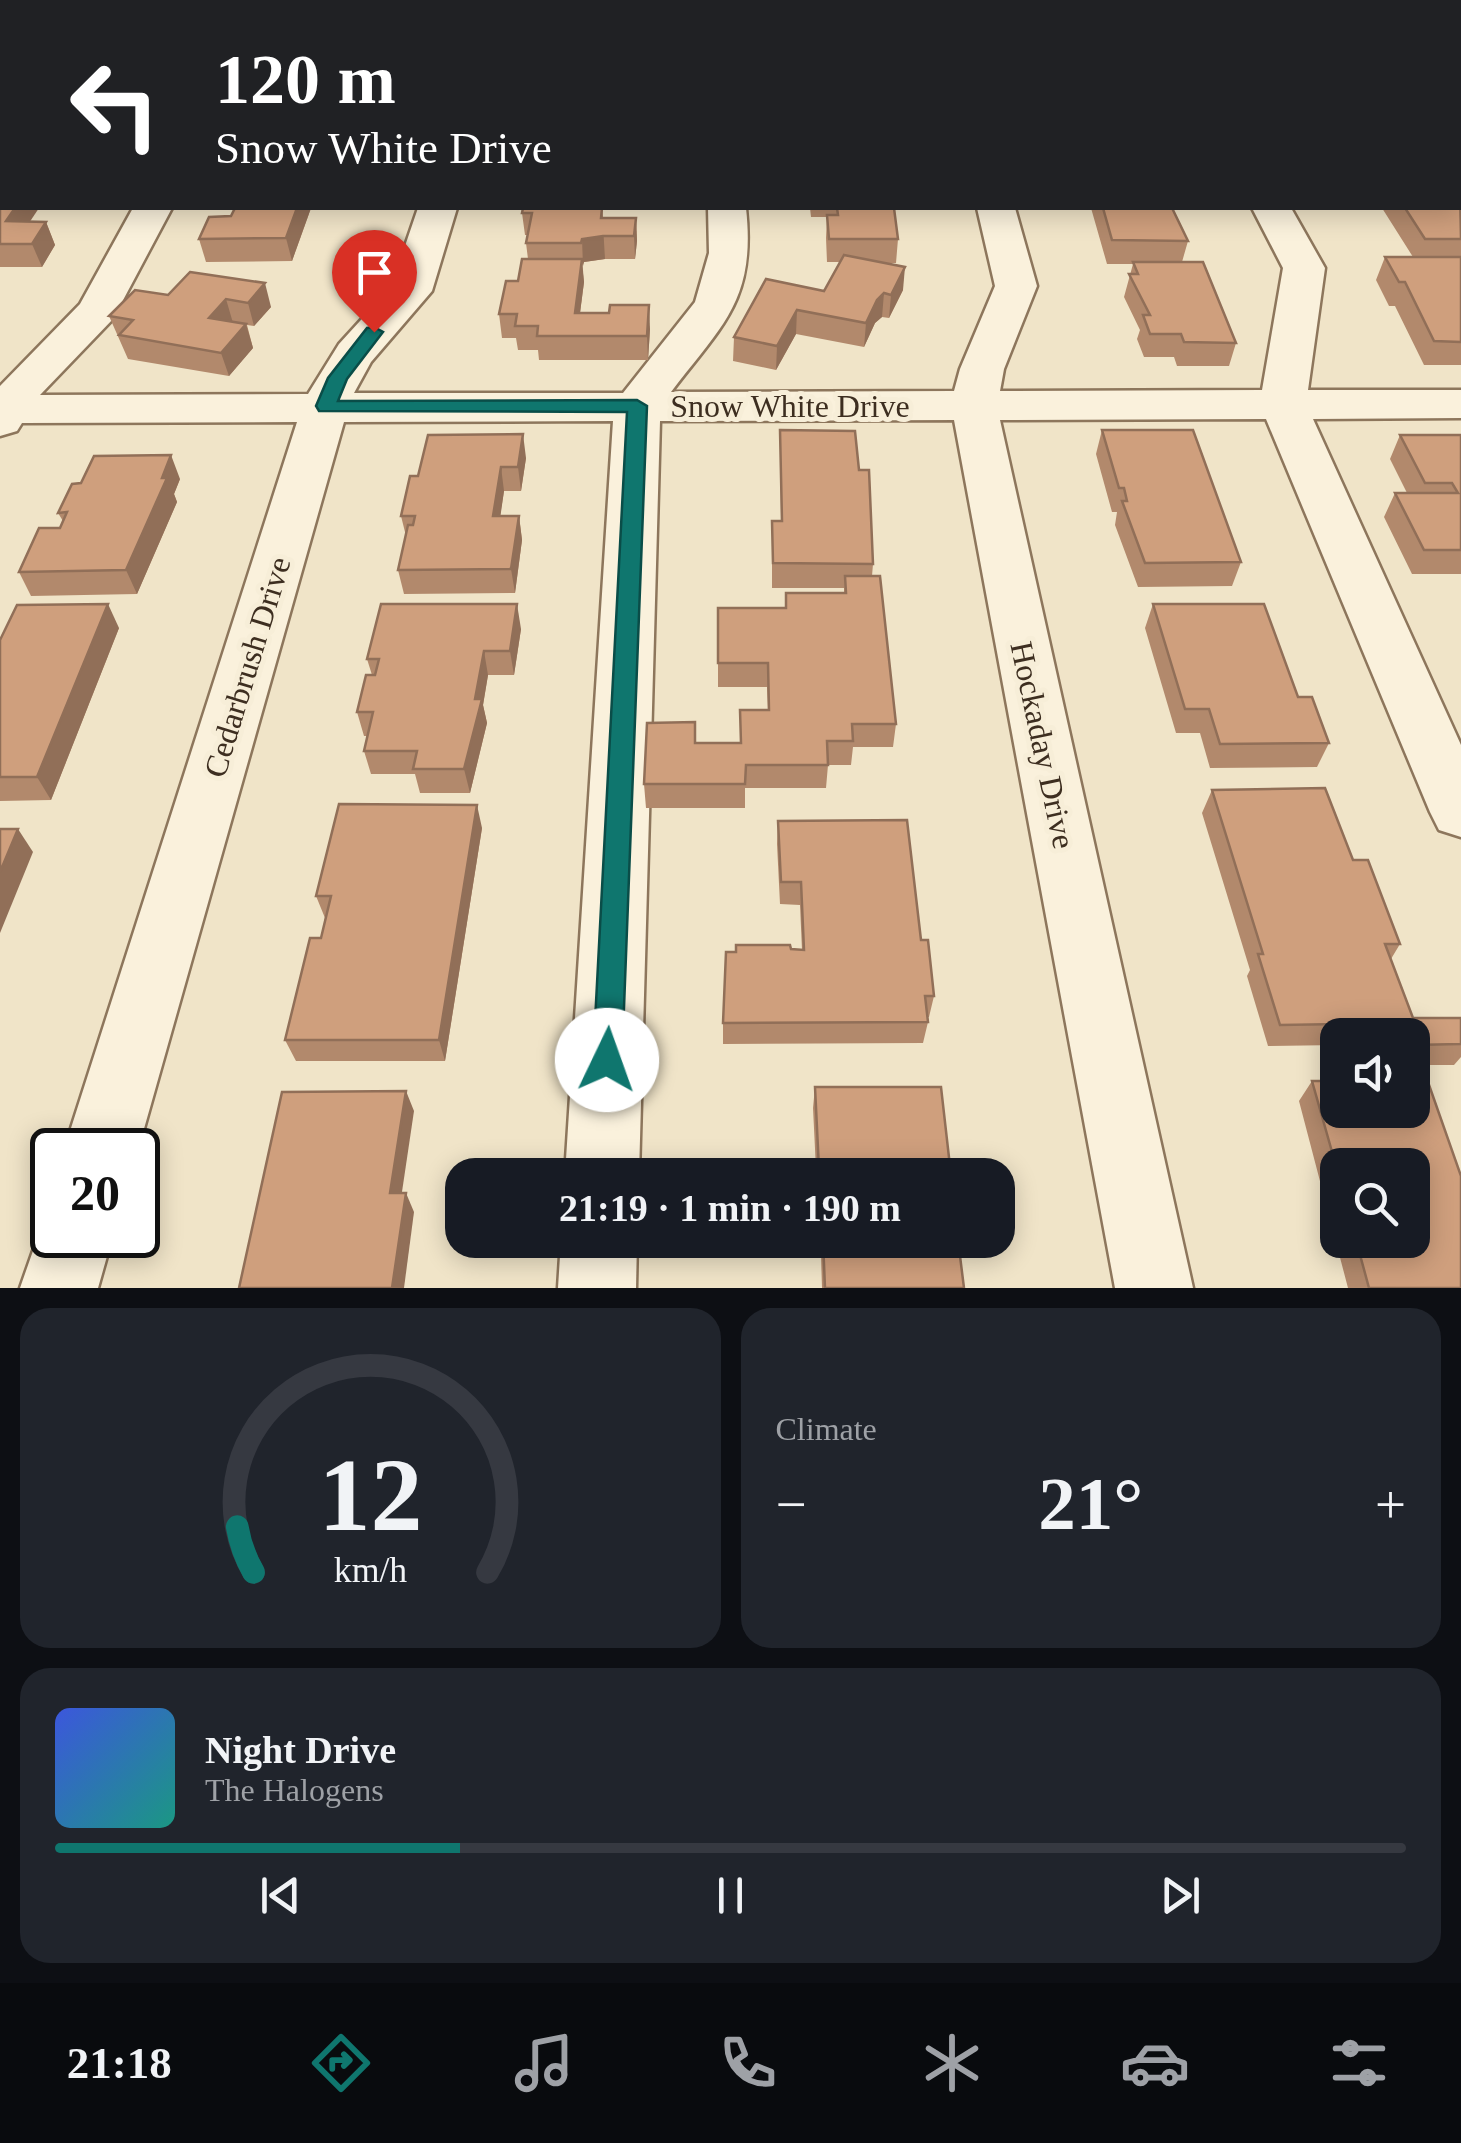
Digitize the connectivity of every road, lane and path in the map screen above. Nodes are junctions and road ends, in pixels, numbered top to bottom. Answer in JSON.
{"nodes":[{"id":1,"x":151,"y":210,"type":"edge"},
{"id":2,"x":436,"y":210,"type":"edge"},
{"id":3,"x":727,"y":210,"type":"edge"},
{"id":4,"x":997,"y":210,"type":"edge"},
{"id":5,"x":1273,"y":210,"type":"edge"},
{"id":6,"x":1283,"y":404,"type":"junction"},
{"id":7,"x":1461,"y":404,"type":"edge"},
{"id":8,"x":974,"y":405,"type":"junction"},
{"id":9,"x":326,"y":406,"type":"junction"},
{"id":10,"x":637,"y":406,"type":"junction"},
{"id":11,"x":2,"y":413,"type":"edge"},
{"id":12,"x":1461,"y":812,"type":"edge"},
{"id":13,"x":108,"y":1128,"type":"edge"},
{"id":14,"x":603,"y":1158,"type":"edge"},
{"id":15,"x":69,"y":1258,"type":"edge"},
{"id":16,"x":598,"y":1258,"type":"edge"},
{"id":17,"x":60,"y":1288,"type":"edge"},
{"id":18,"x":597,"y":1288,"type":"edge"},
{"id":19,"x":1154,"y":1288,"type":"edge"}],
"edges":[{"from":1,"to":11,"type":"street"},
{"from":2,"to":9,"type":"street","name":"Cedarbrush Drive"},
{"from":3,"to":10,"type":"street"},
{"from":4,"to":8,"type":"street","name":"Hockaday Drive"},
{"from":5,"to":6,"type":"street"},
{"from":6,"to":7,"type":"street","name":"Snow White Drive"},
{"from":6,"to":8,"type":"street","name":"Snow White Drive"},
{"from":6,"to":12,"type":"street"},
{"from":8,"to":10,"type":"street","name":"Snow White Drive"},
{"from":8,"to":19,"type":"street","name":"Hockaday Drive"},
{"from":9,"to":10,"type":"street","name":"Snow White Drive"},
{"from":9,"to":11,"type":"street","name":"Snow White Drive"},
{"from":9,"to":13,"type":"street","name":"Cedarbrush Drive"},
{"from":10,"to":14,"type":"street"},
{"from":15,"to":17,"type":"street"},
{"from":16,"to":18,"type":"street"}]}
